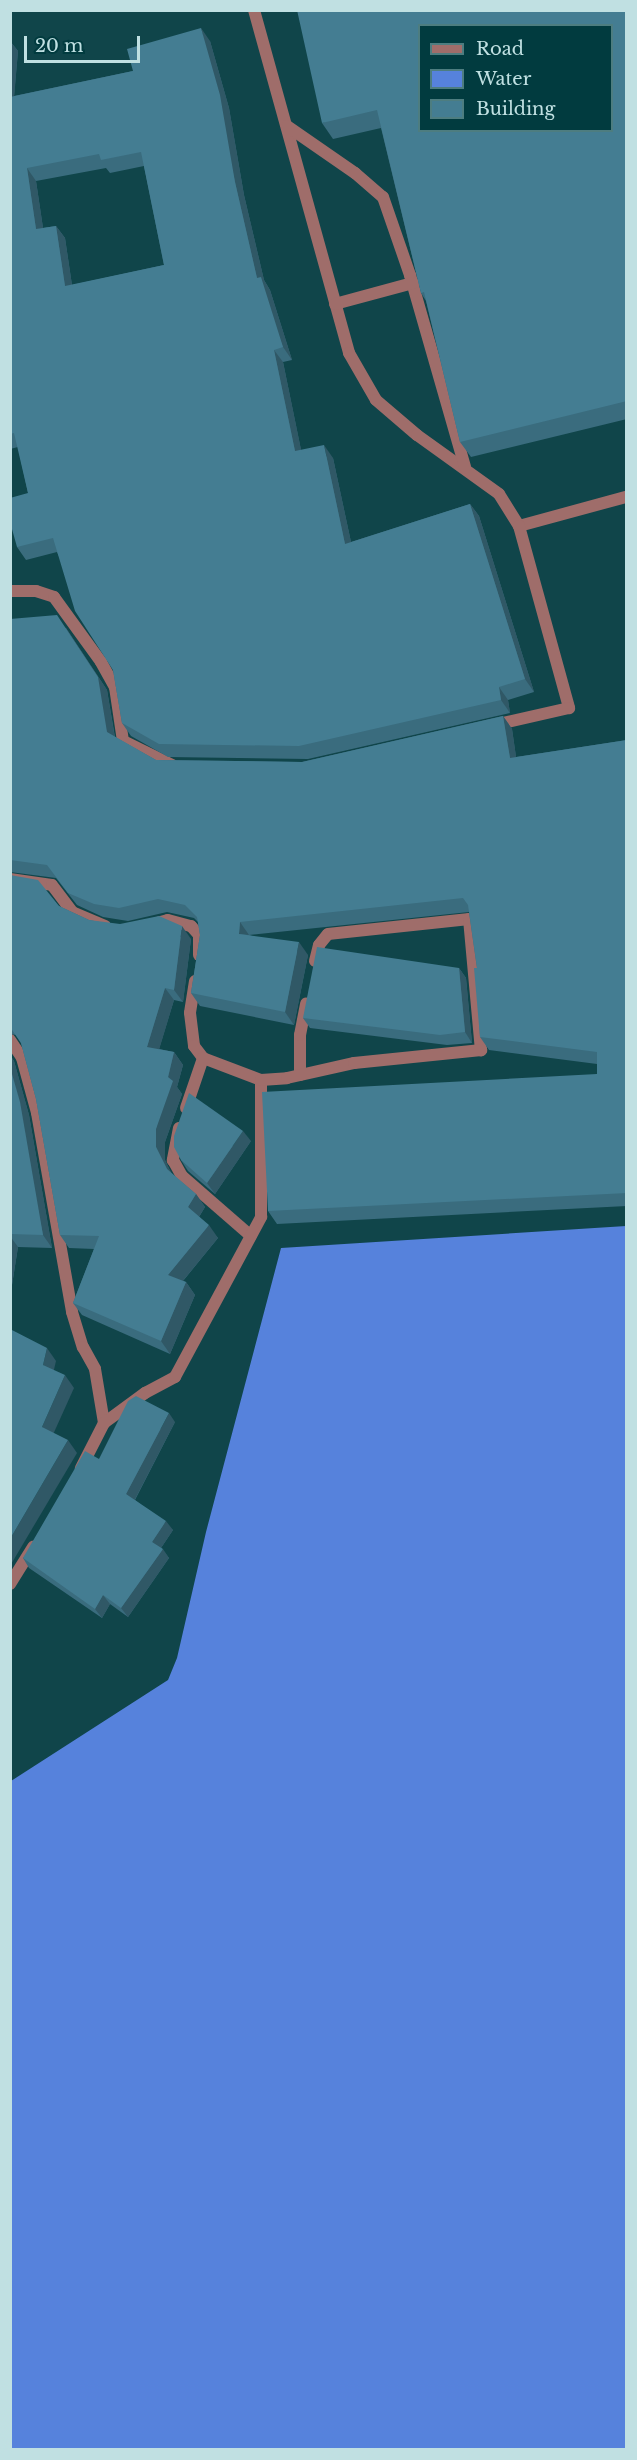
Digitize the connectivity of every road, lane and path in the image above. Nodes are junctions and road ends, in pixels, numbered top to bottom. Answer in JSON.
{"nodes":[{"id":1,"x":254,"y":10,"type":"edge"},
{"id":2,"x":286,"y":126,"type":"junction"},
{"id":3,"x":413,"y":283,"type":"junction"},
{"id":4,"x":335,"y":304,"type":"junction"},
{"id":5,"x":465,"y":466,"type":"junction"},
{"id":6,"x":627,"y":497,"type":"edge"},
{"id":7,"x":519,"y":526,"type":"junction"},
{"id":8,"x":10,"y":591,"type":"edge"},
{"id":9,"x":476,"y":729,"type":"edge"},
{"id":10,"x":187,"y":766,"type":"edge"},
{"id":11,"x":10,"y":879,"type":"edge"},
{"id":12,"x":148,"y":925,"type":"edge"},
{"id":13,"x":119,"y":928,"type":"edge"},
{"id":14,"x":10,"y":1040,"type":"edge"},
{"id":15,"x":203,"y":1058,"type":"junction"},
{"id":16,"x":300,"y":1075,"type":"junction"},
{"id":17,"x":261,"y":1080,"type":"junction"},
{"id":18,"x":251,"y":1236,"type":"junction"},
{"id":19,"x":104,"y":1423,"type":"junction"},
{"id":20,"x":71,"y":1484,"type":"edge"},
{"id":21,"x":41,"y":1534,"type":"edge"},
{"id":22,"x":10,"y":1584,"type":"edge"}],
"edges":[{"from":1,"to":2,"type":"street"},
{"from":2,"to":3,"type":"street"},
{"from":2,"to":4,"type":"street"},
{"from":3,"to":4,"type":"street"},
{"from":3,"to":5,"type":"street"},
{"from":4,"to":5,"type":"street"},
{"from":5,"to":7,"type":"street"},
{"from":6,"to":7,"type":"street"},
{"from":7,"to":9,"type":"street"},
{"from":8,"to":10,"type":"street"},
{"from":11,"to":13,"type":"street"},
{"from":12,"to":15,"type":"street"},
{"from":14,"to":19,"type":"street"},
{"from":15,"to":17,"type":"street"},
{"from":15,"to":18,"type":"street"},
{"from":16,"to":16,"type":"street"},
{"from":16,"to":17,"type":"street"},
{"from":17,"to":18,"type":"street"},
{"from":18,"to":19,"type":"street"},
{"from":19,"to":20,"type":"street"},
{"from":21,"to":22,"type":"street"}]}
